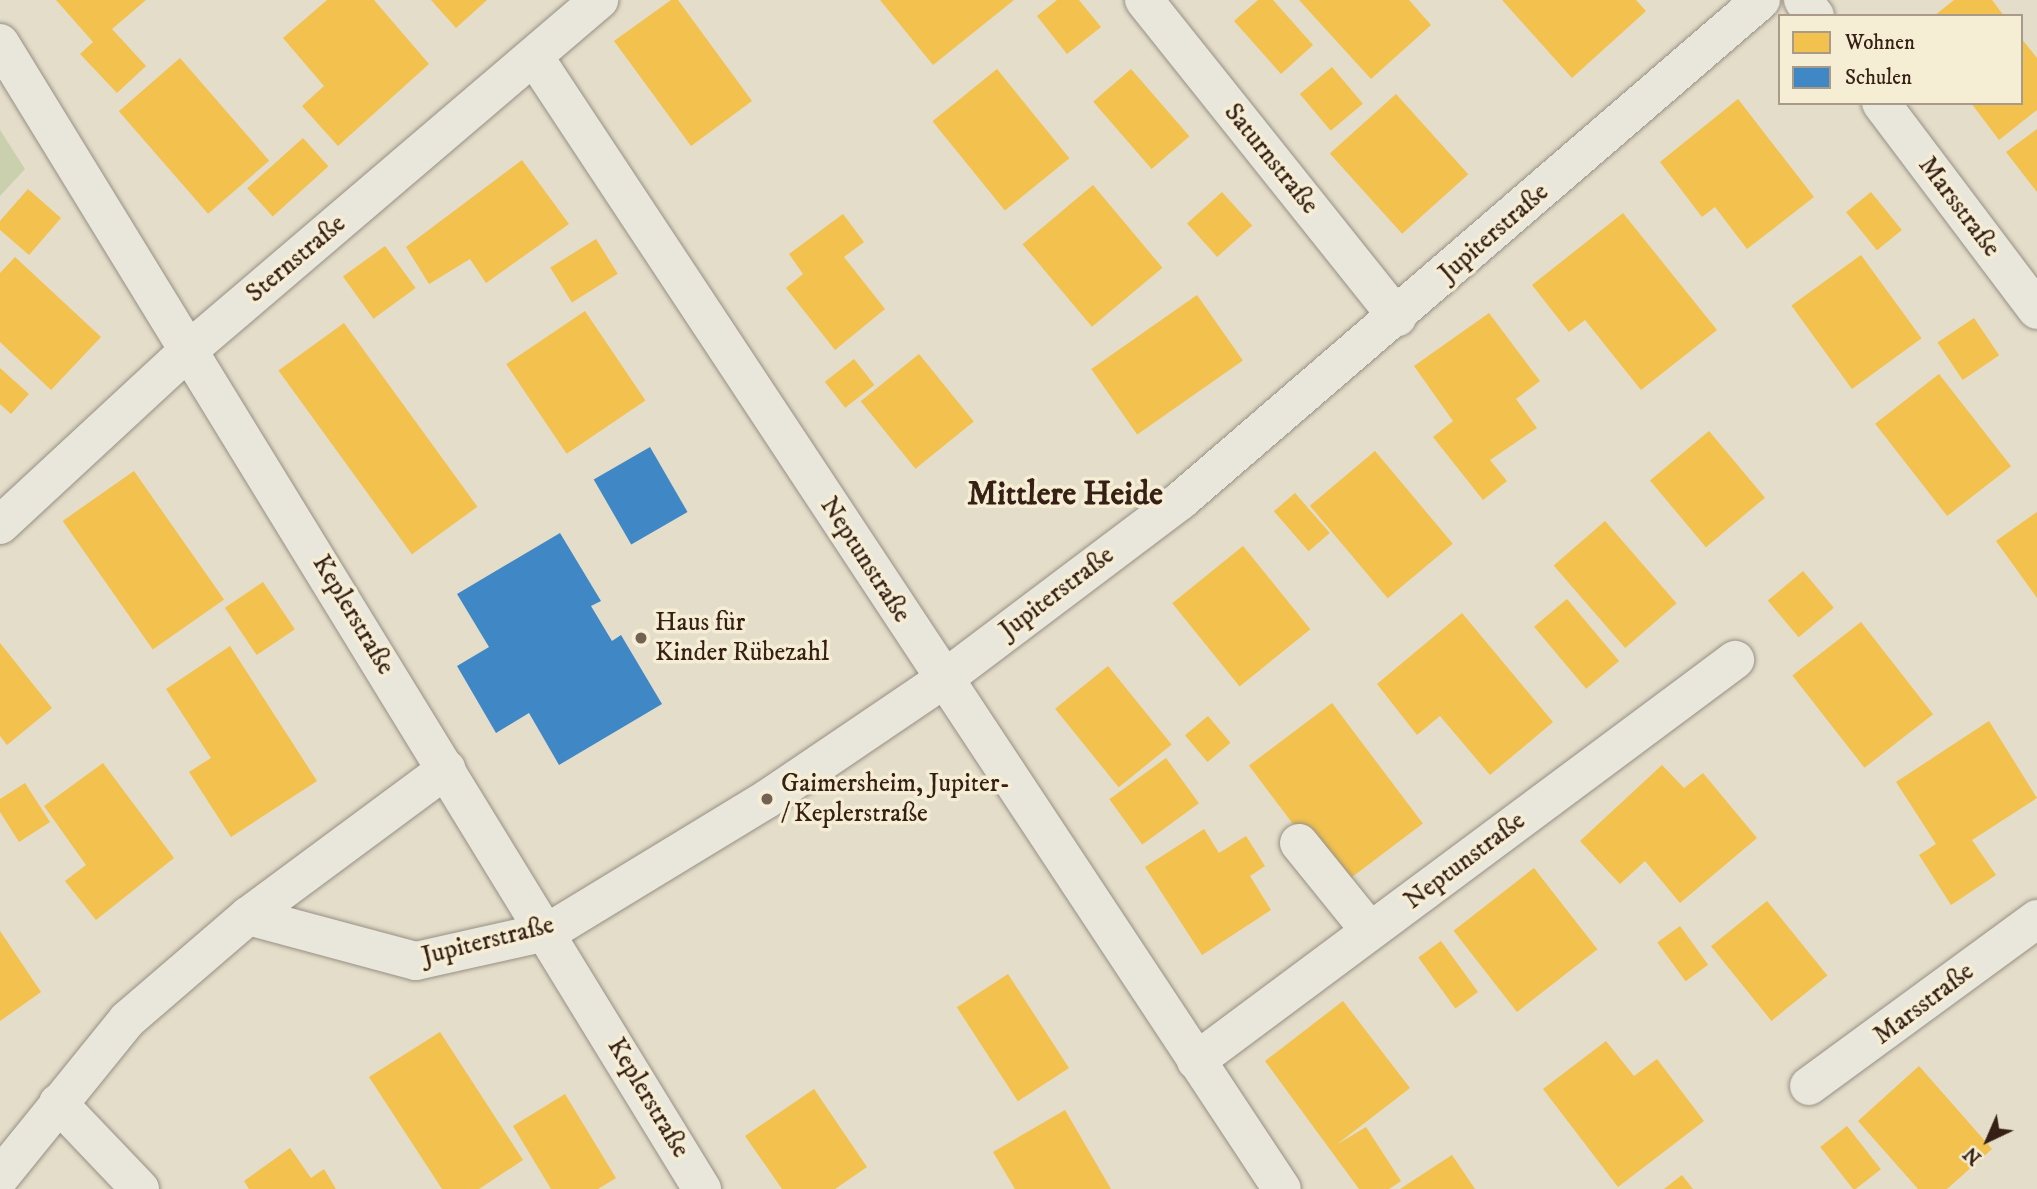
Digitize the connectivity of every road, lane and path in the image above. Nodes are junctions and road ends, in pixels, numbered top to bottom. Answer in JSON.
{"nodes":[{"id":1,"x":599,"y":0,"type":"edge"},
{"id":2,"x":1144,"y":0,"type":"edge"},
{"id":3,"x":1761,"y":0,"type":"edge"},
{"id":4,"x":0,"y":43,"type":"edge"},
{"id":5,"x":535,"y":58,"type":"junction"},
{"id":6,"x":1883,"y":105,"type":"edge"},
{"id":7,"x":2037,"y":310,"type":"edge"},
{"id":8,"x":1397,"y":317,"type":"junction"},
{"id":9,"x":190,"y":349,"type":"junction"},
{"id":10,"x":0,"y":525,"type":"edge"},
{"id":11,"x":1735,"y":660,"type":"dead end"},
{"id":12,"x":943,"y":679,"type":"junction"},
{"id":13,"x":447,"y":769,"type":"junction"},
{"id":14,"x":1299,"y":843,"type":"dead end"},
{"id":15,"x":248,"y":916,"type":"junction"},
{"id":16,"x":2037,"y":919,"type":"edge"},
{"id":17,"x":550,"y":931,"type":"junction"},
{"id":18,"x":1370,"y":932,"type":"junction"},
{"id":19,"x":1196,"y":1061,"type":"junction"},
{"id":20,"x":1809,"y":1086,"type":"dead end"},
{"id":21,"x":58,"y":1103,"type":"junction"},
{"id":22,"x":0,"y":1177,"type":"edge"},
{"id":23,"x":140,"y":1189,"type":"edge"},
{"id":24,"x":702,"y":1189,"type":"edge"},
{"id":25,"x":1282,"y":1189,"type":"edge"}],
"edges":[{"from":1,"to":5,"type":"street","name":"Sternstraße"},
{"from":2,"to":8,"type":"street","name":"Saturnstraße"},
{"from":3,"to":8,"type":"street","name":"Jupiterstraße"},
{"from":4,"to":9,"type":"street","name":"Keplerstraße"},
{"from":5,"to":9,"type":"street","name":"Sternstraße"},
{"from":5,"to":12,"type":"street","name":"Neptunstraße"},
{"from":6,"to":7,"type":"street","name":"Marsstraße"},
{"from":8,"to":12,"type":"street","name":"Jupiterstraße"},
{"from":9,"to":10,"type":"street","name":"Sternstraße"},
{"from":9,"to":13,"type":"street","name":"Keplerstraße"},
{"from":11,"to":18,"type":"street","name":"Neptunstraße"},
{"from":12,"to":17,"type":"street","name":"Jupiterstraße"},
{"from":12,"to":19,"type":"street","name":"Neptunstraße"},
{"from":13,"to":15,"type":"street"},
{"from":13,"to":17,"type":"street","name":"Keplerstraße"},
{"from":14,"to":18,"type":"street"},
{"from":15,"to":17,"type":"street","name":"Jupiterstraße"},
{"from":15,"to":21,"type":"street"},
{"from":16,"to":20,"type":"street","name":"Marsstraße"},
{"from":17,"to":24,"type":"street","name":"Keplerstraße"},
{"from":18,"to":19,"type":"street","name":"Neptunstraße"},
{"from":19,"to":25,"type":"street","name":"Neptunstraße"},
{"from":21,"to":22,"type":"street"},
{"from":21,"to":23,"type":"street"}]}
